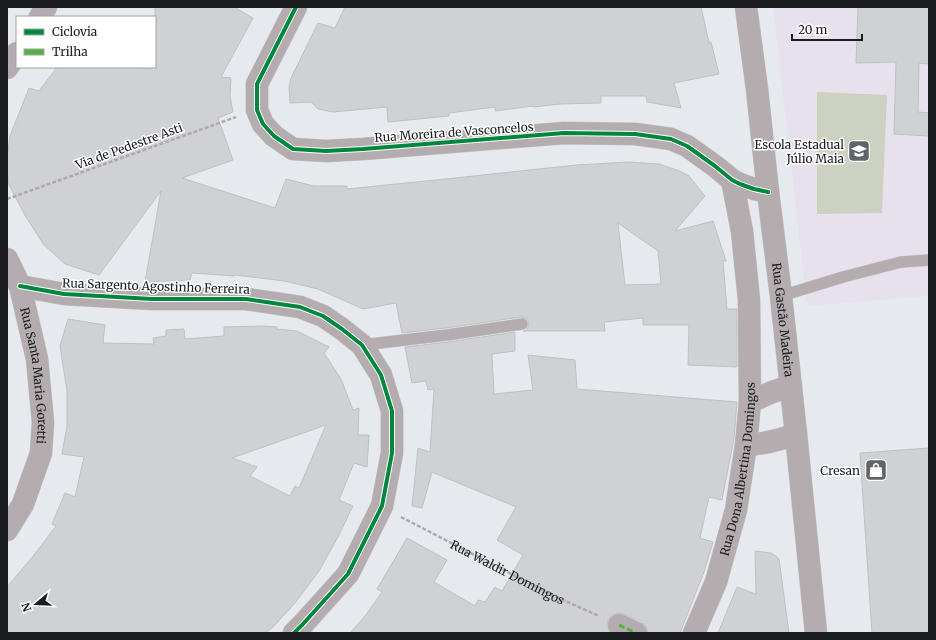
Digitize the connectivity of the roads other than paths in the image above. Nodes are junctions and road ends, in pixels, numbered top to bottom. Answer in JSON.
{"nodes":[{"id":1,"x":46,"y":7,"type":"edge"},
{"id":2,"x":296,"y":7,"type":"edge"},
{"id":3,"x":746,"y":7,"type":"edge"},
{"id":4,"x":41,"y":16,"type":"edge"},
{"id":5,"x":16,"y":54,"type":"edge"},
{"id":6,"x":7,"y":68,"type":"edge"},
{"id":7,"x":732,"y":180,"type":"junction"},
{"id":8,"x":768,"y":192,"type":"junction"},
{"id":9,"x":7,"y":259,"type":"edge"},
{"id":10,"x":929,"y":260,"type":"edge"},
{"id":11,"x":20,"y":286,"type":"junction"},
{"id":12,"x":781,"y":296,"type":"junction"},
{"id":13,"x":522,"y":324,"type":"dead end"},
{"id":14,"x":362,"y":345,"type":"junction"},
{"id":15,"x":791,"y":386,"type":"junction"},
{"id":16,"x":750,"y":402,"type":"junction"},
{"id":17,"x":796,"y":434,"type":"junction"},
{"id":18,"x":746,"y":445,"type":"junction"},
{"id":19,"x":7,"y":530,"type":"edge"},
{"id":20,"x":294,"y":633,"type":"edge"},
{"id":21,"x":694,"y":633,"type":"edge"},
{"id":22,"x":816,"y":633,"type":"edge"}],
"edges":[{"from":1,"to":4,"type":"street"},
{"from":2,"to":7,"type":"street","name":"Rua Moreira de Vasconcelos"},
{"from":3,"to":8,"type":"street","name":"Rua Gastão Madeira"},
{"from":5,"to":6,"type":"street"},
{"from":7,"to":8,"type":"street","name":"Rua Moreira de Vasconcelos"},
{"from":7,"to":16,"type":"street","name":"Rua Dona Albertina Domingos"},
{"from":8,"to":12,"type":"street","name":"Rua Gastão Madeira"},
{"from":9,"to":11,"type":"street","name":"Rua Santa Maria Goretti"},
{"from":10,"to":12,"type":"lane"},
{"from":11,"to":14,"type":"street","name":"Rua Sargento Agostinho Ferreira"},
{"from":11,"to":19,"type":"street","name":"Rua Santa Maria Goretti"},
{"from":12,"to":15,"type":"street","name":"Rua Gastão Madeira"},
{"from":13,"to":14,"type":"lane"},
{"from":14,"to":20,"type":"street","name":"Rua Sargento Agostinho Ferreira"},
{"from":15,"to":16,"type":"street"},
{"from":15,"to":17,"type":"street","name":"Rua Gastão Madeira"},
{"from":16,"to":18,"type":"street","name":"Rua Dona Albertina Domingos"},
{"from":17,"to":18,"type":"street"},
{"from":17,"to":22,"type":"street","name":"Rua Gastão Madeira"},
{"from":18,"to":21,"type":"street","name":"Rua Dona Albertina Domingos"}]}
